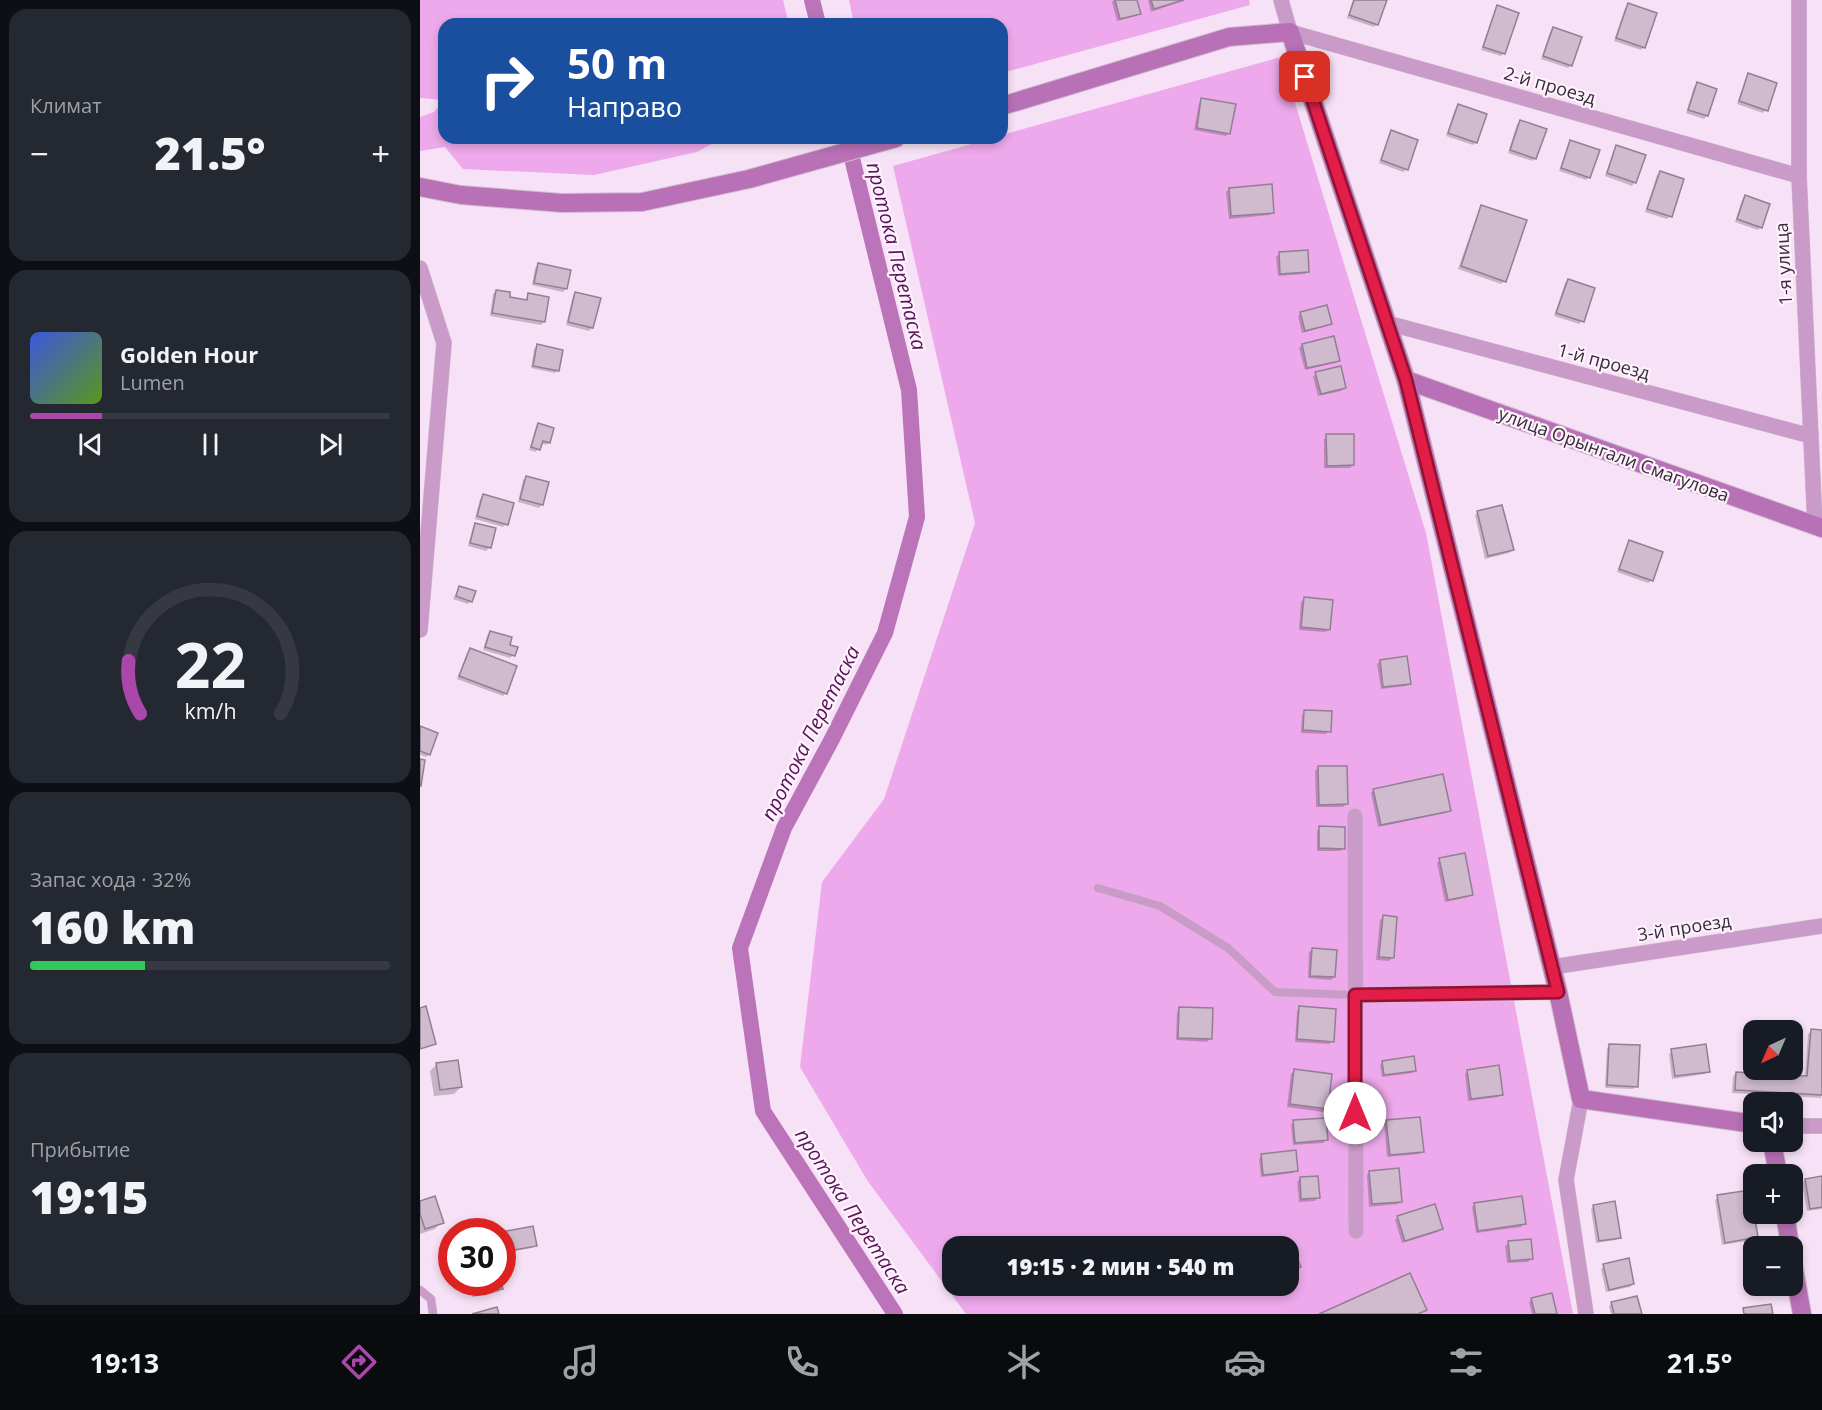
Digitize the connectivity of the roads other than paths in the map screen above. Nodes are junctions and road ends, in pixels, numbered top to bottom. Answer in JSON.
{"nodes":[{"id":1,"x":1281,"y":0,"type":"edge"},
{"id":2,"x":1798,"y":0,"type":"edge"},
{"id":3,"x":1290,"y":32,"type":"junction"},
{"id":4,"x":1008,"y":104,"type":"edge"},
{"id":5,"x":876,"y":144,"type":"edge"},
{"id":6,"x":1799,"y":176,"type":"junction"},
{"id":7,"x":420,"y":187,"type":"edge"},
{"id":8,"x":420,"y":268,"type":"edge"},
{"id":9,"x":1387,"y":323,"type":"junction"},
{"id":10,"x":1406,"y":380,"type":"junction"},
{"id":11,"x":1811,"y":436,"type":"junction"},
{"id":12,"x":1818,"y":527,"type":"edge"},
{"id":13,"x":420,"y":630,"type":"edge"},
{"id":14,"x":1354,"y":816,"type":"dead end"},
{"id":15,"x":1098,"y":888,"type":"dead end"},
{"id":16,"x":1822,"y":926,"type":"edge"},
{"id":17,"x":1552,"y":967,"type":"junction"},
{"id":18,"x":1558,"y":992,"type":"junction"},
{"id":19,"x":1355,"y":995,"type":"junction"},
{"id":20,"x":1581,"y":1099,"type":"junction"},
{"id":21,"x":1743,"y":1122,"type":"edge"},
{"id":22,"x":1803,"y":1126,"type":"edge"},
{"id":23,"x":1822,"y":1126,"type":"edge"},
{"id":24,"x":1356,"y":1231,"type":"dead end"},
{"id":25,"x":420,"y":1290,"type":"edge"},
{"id":26,"x":1799,"y":1296,"type":"edge"},
{"id":27,"x":433,"y":1314,"type":"edge"},
{"id":28,"x":1586,"y":1314,"type":"edge"},
{"id":29,"x":1802,"y":1314,"type":"edge"}],
"edges":[{"from":1,"to":3,"type":"street"},
{"from":2,"to":6,"type":"street","name":"1-я улица"},
{"from":3,"to":4,"type":"main road"},
{"from":3,"to":6,"type":"street","name":"2-й проезд"},
{"from":3,"to":9,"type":"main road"},
{"from":5,"to":7,"type":"main road"},
{"from":6,"to":11,"type":"street","name":"1-я улица"},
{"from":8,"to":13,"type":"street"},
{"from":9,"to":10,"type":"main road"},
{"from":9,"to":11,"type":"street","name":"1-й проезд"},
{"from":10,"to":12,"type":"main road","name":"улица Орынгали Смагулова"},
{"from":10,"to":17,"type":"main road"},
{"from":11,"to":12,"type":"street","name":"1-я улица"},
{"from":14,"to":19,"type":"street"},
{"from":15,"to":19,"type":"lane"},
{"from":16,"to":17,"type":"street","name":"3-й проезд"},
{"from":17,"to":18,"type":"main road"},
{"from":18,"to":19,"type":"street"},
{"from":18,"to":20,"type":"main road"},
{"from":19,"to":24,"type":"street"},
{"from":20,"to":21,"type":"main road"},
{"from":20,"to":28,"type":"street"},
{"from":22,"to":23,"type":"street"},
{"from":25,"to":27,"type":"lane"},
{"from":26,"to":29,"type":"main road"}]}
